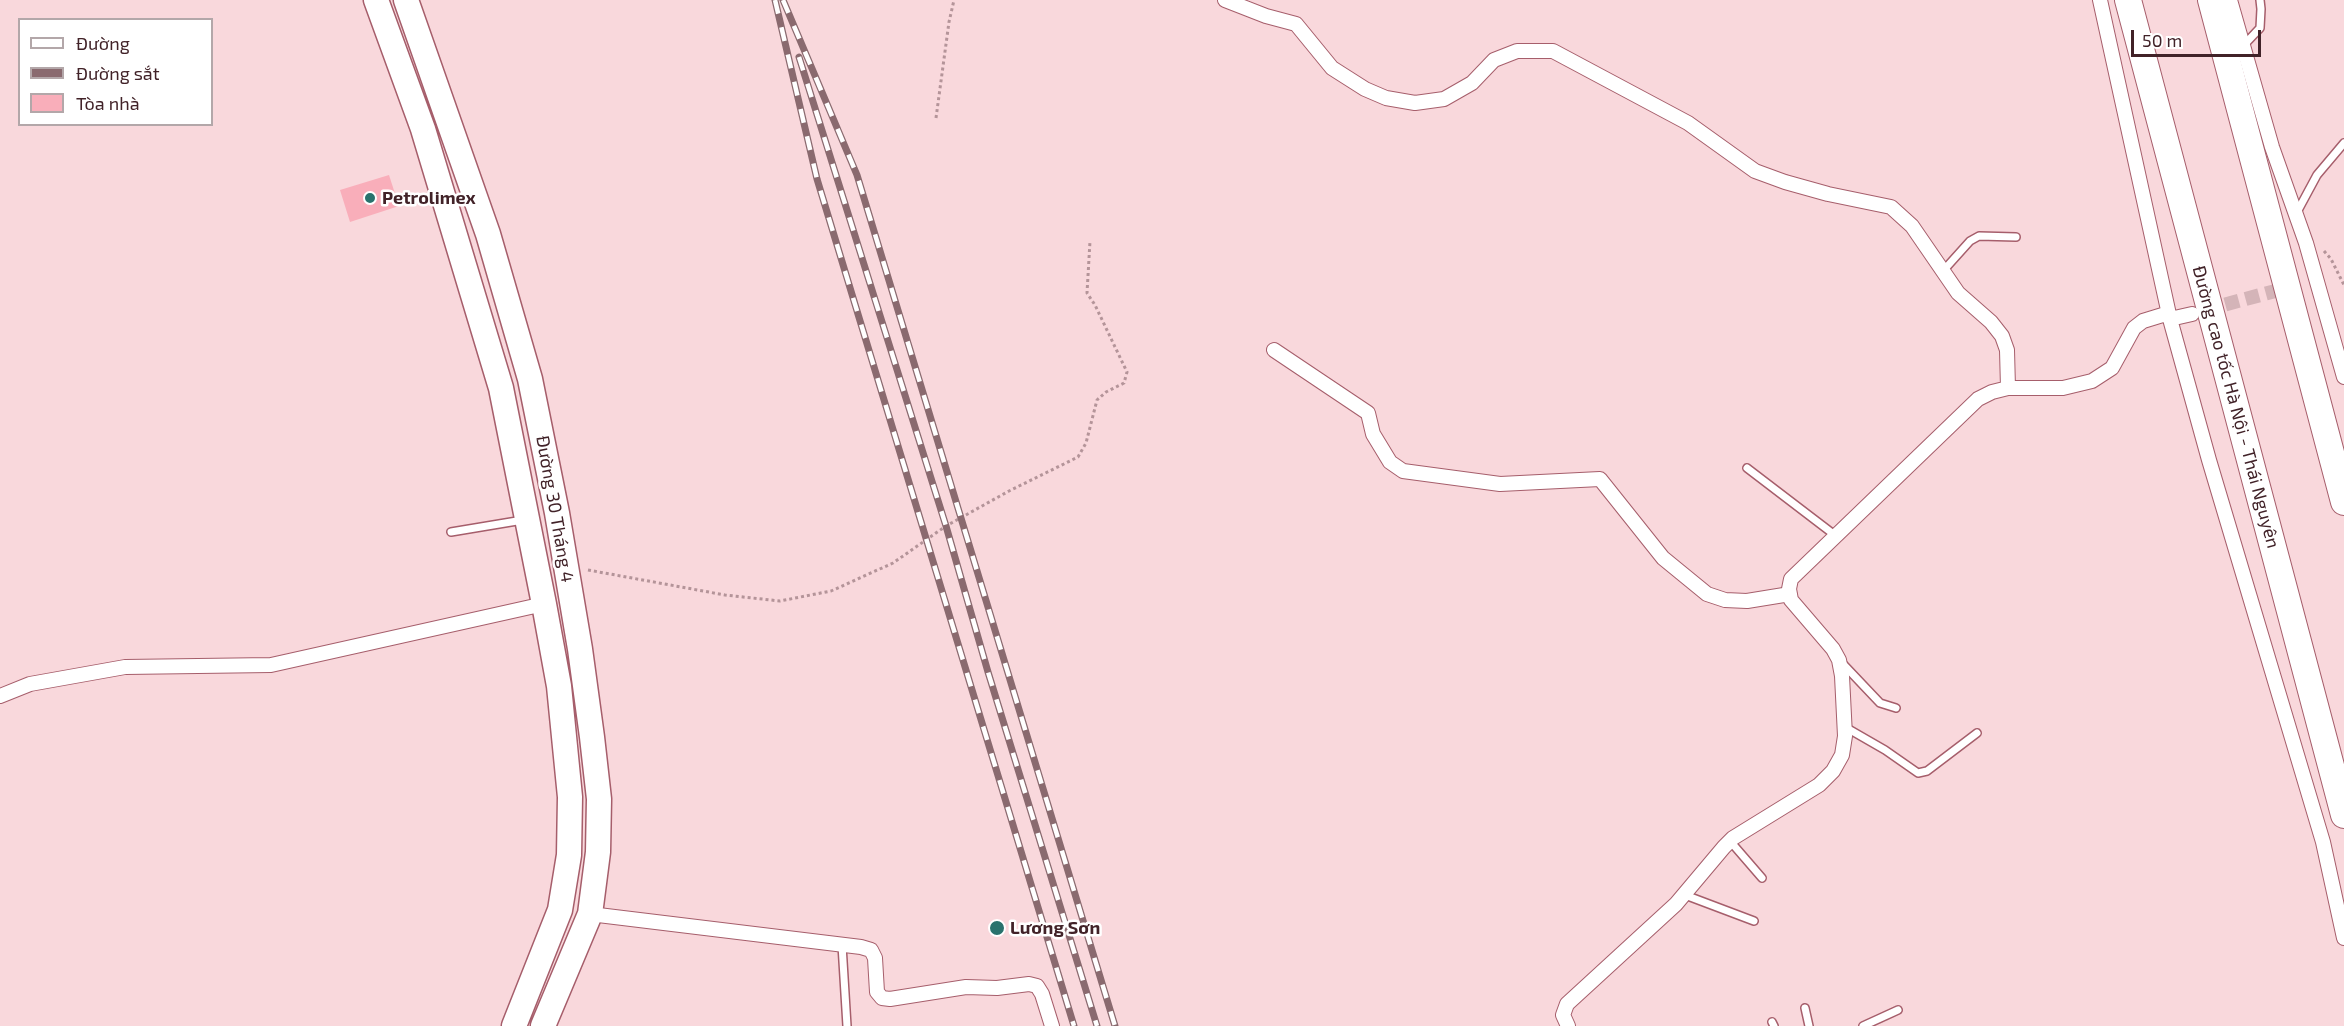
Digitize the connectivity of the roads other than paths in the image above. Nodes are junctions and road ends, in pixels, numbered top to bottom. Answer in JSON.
{"nodes":[{"id":1,"x":376,"y":0,"type":"edge"},
{"id":2,"x":406,"y":0,"type":"edge"},
{"id":3,"x":1225,"y":0,"type":"edge"},
{"id":4,"x":2100,"y":0,"type":"edge"},
{"id":5,"x":2128,"y":0,"type":"edge"},
{"id":6,"x":2211,"y":0,"type":"edge"},
{"id":7,"x":2230,"y":0,"type":"edge"},
{"id":8,"x":2260,"y":0,"type":"edge"},
{"id":9,"x":2243,"y":46,"type":"junction"},
{"id":10,"x":449,"y":121,"type":"junction"},
{"id":11,"x":423,"y":129,"type":"junction"},
{"id":12,"x":2344,"y":142,"type":"edge"},
{"id":13,"x":2296,"y":214,"type":"junction"},
{"id":14,"x":2016,"y":237,"type":"dead end"},
{"id":15,"x":1943,"y":271,"type":"junction"},
{"id":16,"x":2192,"y":314,"type":"tunnel mouth"},
{"id":17,"x":2170,"y":316,"type":"junction"},
{"id":18,"x":1274,"y":350,"type":"dead end"},
{"id":19,"x":2344,"y":377,"type":"edge"},
{"id":20,"x":2008,"y":388,"type":"junction"},
{"id":21,"x":1747,"y":468,"type":"dead end"},
{"id":22,"x":2344,"y":502,"type":"edge"},
{"id":23,"x":527,"y":520,"type":"junction"},
{"id":24,"x":451,"y":532,"type":"dead end"},
{"id":25,"x":1836,"y":536,"type":"junction"},
{"id":26,"x":1790,"y":594,"type":"junction"},
{"id":27,"x":544,"y":604,"type":"junction"},
{"id":28,"x":1839,"y":660,"type":"junction"},
{"id":29,"x":0,"y":696,"type":"edge"},
{"id":30,"x":1896,"y":708,"type":"dead end"},
{"id":31,"x":1845,"y":727,"type":"junction"},
{"id":32,"x":1977,"y":733,"type":"dead end"},
{"id":33,"x":2344,"y":815,"type":"edge"},
{"id":34,"x":1730,"y":841,"type":"junction"},
{"id":35,"x":1762,"y":878,"type":"dead end"},
{"id":36,"x":1685,"y":894,"type":"junction"},
{"id":37,"x":560,"y":910,"type":"junction"},
{"id":38,"x":590,"y":914,"type":"junction"},
{"id":39,"x":1754,"y":921,"type":"dead end"},
{"id":40,"x":2344,"y":938,"type":"edge"},
{"id":41,"x":842,"y":945,"type":"junction"},
{"id":42,"x":1805,"y":1008,"type":"dead end"},
{"id":43,"x":1898,"y":1010,"type":"dead end"},
{"id":44,"x":514,"y":1026,"type":"edge"},
{"id":45,"x":543,"y":1026,"type":"edge"},
{"id":46,"x":847,"y":1026,"type":"edge"},
{"id":47,"x":1052,"y":1026,"type":"edge"},
{"id":48,"x":1568,"y":1026,"type":"edge"},
{"id":49,"x":1809,"y":1026,"type":"edge"},
{"id":50,"x":1863,"y":1026,"type":"edge"}],
"edges":[{"from":1,"to":11,"type":"highway","name":"Đường 30 Tháng 4"},
{"from":2,"to":10,"type":"highway","name":"Đường 30 Tháng 4"},
{"from":3,"to":15,"type":"street"},
{"from":4,"to":17,"type":"street"},
{"from":5,"to":33,"type":"highway","name":"Đường cao tốc Hà Nội - Thái Nguyên"},
{"from":6,"to":22,"type":"highway"},
{"from":7,"to":9,"type":"street"},
{"from":8,"to":9,"type":"lane"},
{"from":9,"to":13,"type":"street"},
{"from":10,"to":11,"type":"highway"},
{"from":10,"to":38,"type":"highway","name":"Đường 30 Tháng 4"},
{"from":11,"to":23,"type":"highway","name":"Đường 30 Tháng 4"},
{"from":12,"to":13,"type":"lane"},
{"from":13,"to":19,"type":"street"},
{"from":14,"to":15,"type":"lane"},
{"from":15,"to":20,"type":"street"},
{"from":16,"to":17,"type":"street"},
{"from":17,"to":20,"type":"street"},
{"from":17,"to":40,"type":"street"},
{"from":18,"to":26,"type":"street"},
{"from":20,"to":25,"type":"street"},
{"from":21,"to":25,"type":"lane"},
{"from":23,"to":24,"type":"lane"},
{"from":23,"to":27,"type":"highway","name":"Đường 30 Tháng 4"},
{"from":25,"to":26,"type":"street"},
{"from":26,"to":28,"type":"street"},
{"from":27,"to":29,"type":"street"},
{"from":27,"to":37,"type":"highway","name":"Đường 30 Tháng 4"},
{"from":28,"to":30,"type":"lane"},
{"from":28,"to":31,"type":"street"},
{"from":31,"to":32,"type":"lane"},
{"from":31,"to":34,"type":"street"},
{"from":34,"to":35,"type":"lane"},
{"from":34,"to":36,"type":"street"},
{"from":36,"to":39,"type":"lane"},
{"from":36,"to":48,"type":"street"},
{"from":37,"to":38,"type":"highway"},
{"from":37,"to":44,"type":"highway","name":"Đường 30 Tháng 4"},
{"from":38,"to":41,"type":"street"},
{"from":38,"to":45,"type":"highway","name":"Đường 30 Tháng 4"},
{"from":41,"to":46,"type":"lane"},
{"from":41,"to":47,"type":"street"},
{"from":42,"to":49,"type":"lane"},
{"from":43,"to":50,"type":"lane"}]}
